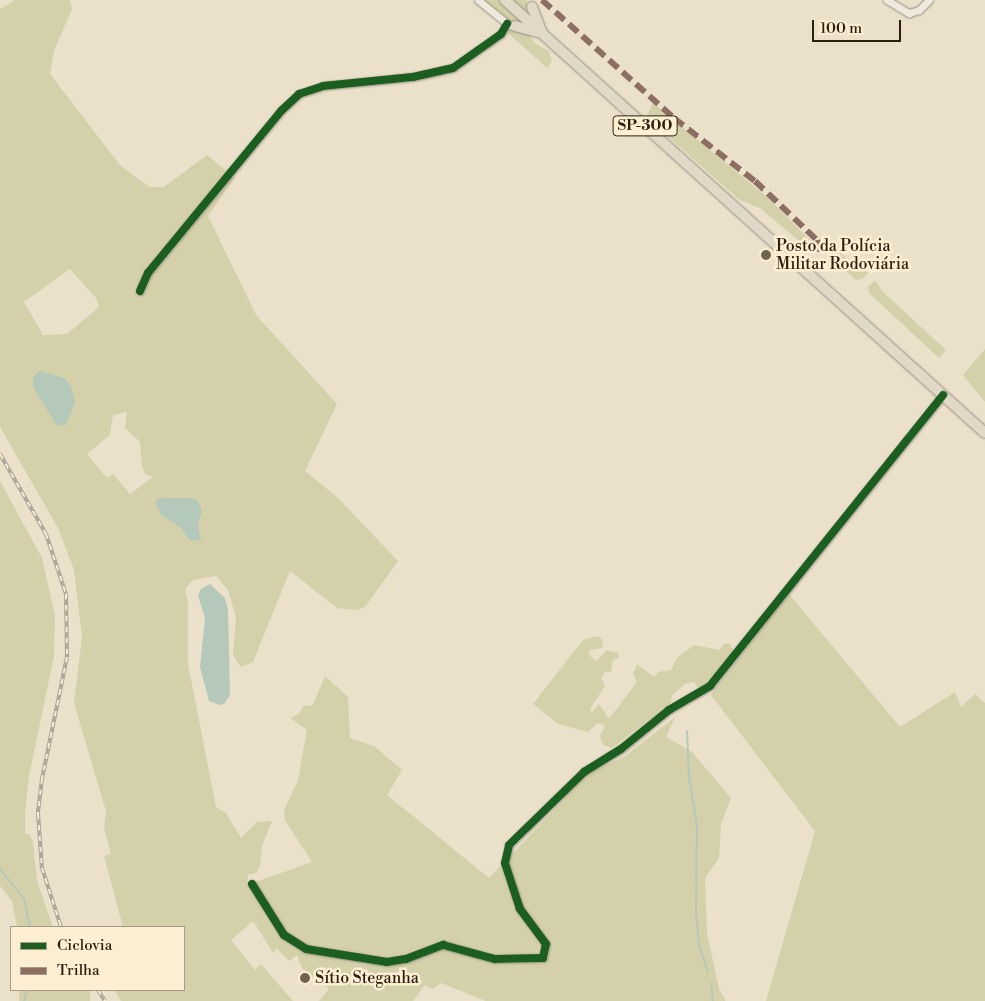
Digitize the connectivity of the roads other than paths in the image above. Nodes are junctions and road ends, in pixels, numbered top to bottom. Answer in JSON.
{"nodes":[{"id":1,"x":478,"y":0,"type":"edge"},
{"id":2,"x":505,"y":0,"type":"edge"},
{"id":3,"x":887,"y":0,"type":"edge"},
{"id":4,"x":929,"y":0,"type":"edge"},
{"id":5,"x":533,"y":2,"type":"edge"},
{"id":6,"x":526,"y":19,"type":"junction"},
{"id":7,"x":511,"y":25,"type":"junction"},
{"id":8,"x":542,"y":34,"type":"junction"},
{"id":9,"x":140,"y":292,"type":"dead end"},
{"id":10,"x":943,"y":395,"type":"junction"},
{"id":11,"x":985,"y":433,"type":"edge"},
{"id":12,"x":252,"y":884,"type":"dead end"}],
"edges":[{"from":1,"to":7,"type":"street"},
{"from":2,"to":6,"type":"main road","number":"SP-300"},
{"from":3,"to":4,"type":"street"},
{"from":5,"to":6,"type":"street"},
{"from":5,"to":8,"type":"main road"},
{"from":6,"to":7,"type":"street"},
{"from":6,"to":8,"type":"main road","number":"SP-300"},
{"from":7,"to":8,"type":"main road"},
{"from":7,"to":9,"type":"street"},
{"from":8,"to":10,"type":"main road","number":"SP-300"},
{"from":10,"to":11,"type":"main road","number":"SP-300"},
{"from":10,"to":12,"type":"street"}]}
